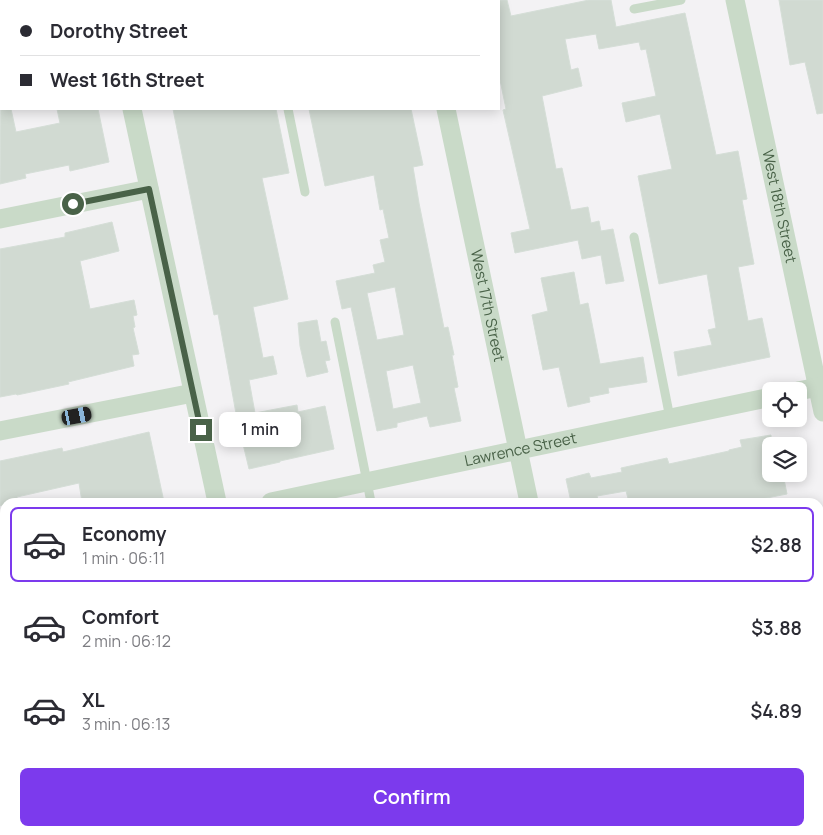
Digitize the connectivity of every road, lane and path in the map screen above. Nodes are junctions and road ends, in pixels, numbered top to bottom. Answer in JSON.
{"nodes":[{"id":1,"x":681,"y":0,"type":"edge"},
{"id":2,"x":735,"y":0,"type":"edge"},
{"id":3,"x":634,"y":9,"type":"dead end"},
{"id":4,"x":132,"y":110,"type":"edge"},
{"id":5,"x":288,"y":110,"type":"edge"},
{"id":6,"x":446,"y":110,"type":"edge"},
{"id":7,"x":149,"y":189,"type":"junction"},
{"id":8,"x":305,"y":192,"type":"dead end"},
{"id":9,"x":0,"y":219,"type":"edge"},
{"id":10,"x":634,"y":237,"type":"dead end"},
{"id":11,"x":335,"y":322,"type":"dead end"},
{"id":12,"x":820,"y":387,"type":"edge"},
{"id":13,"x":807,"y":389,"type":"edge"},
{"id":14,"x":193,"y":393,"type":"junction"},
{"id":15,"x":762,"y":399,"type":"edge"},
{"id":16,"x":823,"y":412,"type":"edge"},
{"id":17,"x":670,"y":418,"type":"junction"},
{"id":18,"x":0,"y":431,"type":"edge"},
{"id":19,"x":518,"y":450,"type":"junction"},
{"id":20,"x":367,"y":482,"type":"junction"},
{"id":21,"x":216,"y":498,"type":"edge"},
{"id":22,"x":290,"y":498,"type":"edge"},
{"id":23,"x":370,"y":498,"type":"edge"},
{"id":24,"x":528,"y":498,"type":"edge"}],
"edges":[{"from":1,"to":3,"type":"lane"},
{"from":2,"to":12,"type":"street","name":"West 18th Street"},
{"from":4,"to":7,"type":"street"},
{"from":5,"to":8,"type":"lane"},
{"from":6,"to":19,"type":"street","name":"West 17th Street"},
{"from":7,"to":9,"type":"street"},
{"from":7,"to":14,"type":"street"},
{"from":10,"to":17,"type":"lane"},
{"from":11,"to":20,"type":"lane"},
{"from":12,"to":13,"type":"street"},
{"from":12,"to":16,"type":"street","name":"West 18th Street"},
{"from":14,"to":18,"type":"street"},
{"from":14,"to":21,"type":"street"},
{"from":15,"to":17,"type":"street","name":"Lawrence Street"},
{"from":17,"to":19,"type":"street","name":"Lawrence Street"},
{"from":19,"to":20,"type":"street","name":"Lawrence Street"},
{"from":19,"to":24,"type":"street","name":"West 17th Street"},
{"from":20,"to":22,"type":"street","name":"Lawrence Street"},
{"from":20,"to":23,"type":"lane"}]}
